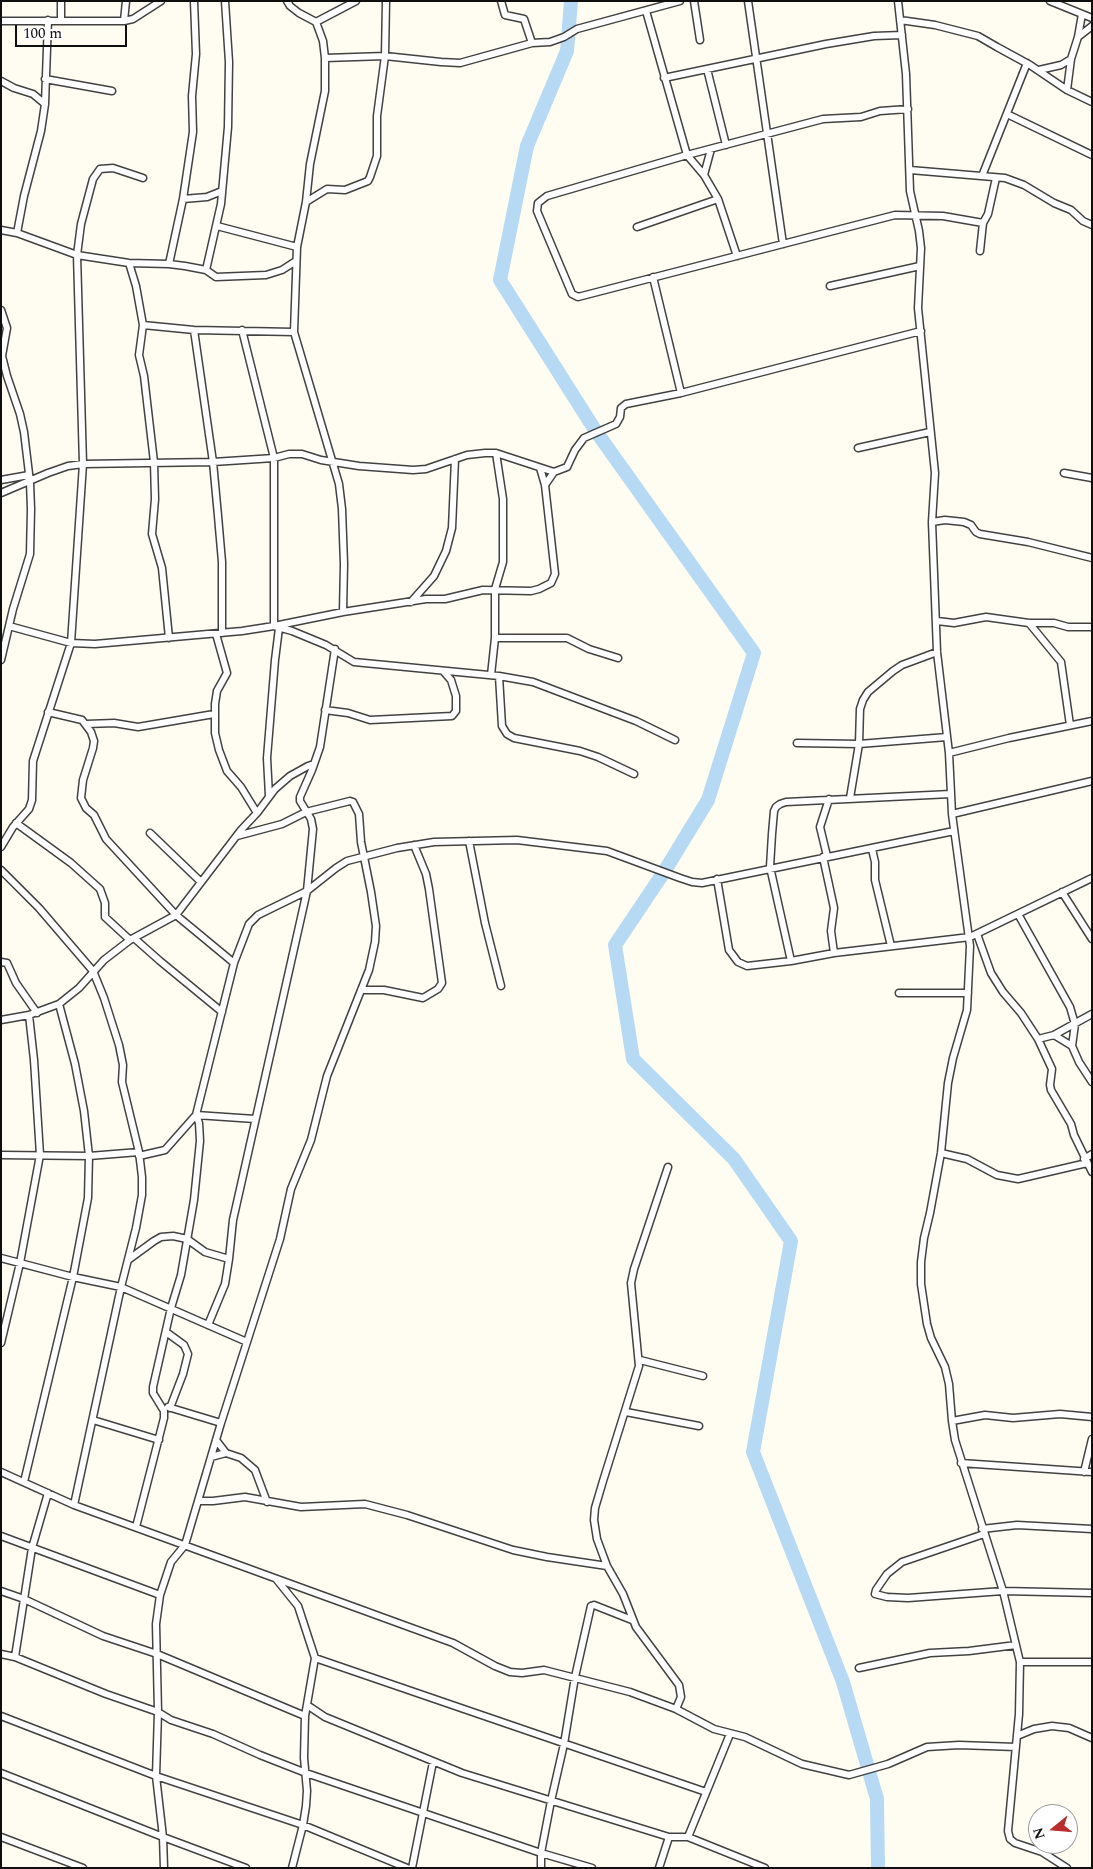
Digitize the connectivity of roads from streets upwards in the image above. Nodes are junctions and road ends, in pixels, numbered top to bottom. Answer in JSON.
{"nodes":[{"id":1,"x":61,"y":1,"type":"edge"},
{"id":2,"x":126,"y":1,"type":"edge"},
{"id":3,"x":161,"y":1,"type":"edge"},
{"id":4,"x":194,"y":1,"type":"edge"},
{"id":5,"x":225,"y":1,"type":"edge"},
{"id":6,"x":287,"y":1,"type":"edge"},
{"id":7,"x":356,"y":1,"type":"edge"},
{"id":8,"x":386,"y":1,"type":"edge"},
{"id":9,"x":501,"y":1,"type":"edge"},
{"id":10,"x":680,"y":1,"type":"edge"},
{"id":11,"x":694,"y":1,"type":"edge"},
{"id":12,"x":748,"y":1,"type":"edge"},
{"id":13,"x":898,"y":1,"type":"edge"},
{"id":14,"x":1050,"y":1,"type":"edge"},
{"id":15,"x":646,"y":11,"type":"junction"},
{"id":16,"x":1082,"y":14,"type":"junction"},
{"id":17,"x":1092,"y":18,"type":"edge"},
{"id":18,"x":61,"y":19,"type":"junction"},
{"id":19,"x":1,"y":20,"type":"edge"},
{"id":20,"x":48,"y":20,"type":"junction"},
{"id":21,"x":900,"y":20,"type":"junction"},
{"id":22,"x":124,"y":21,"type":"junction"},
{"id":23,"x":316,"y":22,"type":"junction"},
{"id":24,"x":1092,"y":26,"type":"edge"},
{"id":25,"x":902,"y":35,"type":"junction"},
{"id":26,"x":1078,"y":36,"type":"junction"},
{"id":27,"x":700,"y":40,"type":"dead end"},
{"id":28,"x":532,"y":43,"type":"junction"},
{"id":29,"x":385,"y":56,"type":"junction"},
{"id":30,"x":325,"y":58,"type":"junction"},
{"id":31,"x":756,"y":58,"type":"junction"},
{"id":32,"x":1071,"y":58,"type":"junction"},
{"id":33,"x":1027,"y":63,"type":"junction"},
{"id":34,"x":707,"y":69,"type":"junction"},
{"id":35,"x":1039,"y":70,"type":"junction"},
{"id":36,"x":664,"y":78,"type":"junction"},
{"id":37,"x":45,"y":79,"type":"junction"},
{"id":38,"x":1,"y":81,"type":"edge"},
{"id":39,"x":1067,"y":90,"type":"junction"},
{"id":40,"x":112,"y":91,"type":"dead end"},
{"id":41,"x":1092,"y":102,"type":"edge"},
{"id":42,"x":45,"y":104,"type":"junction"},
{"id":43,"x":908,"y":109,"type":"junction"},
{"id":44,"x":1007,"y":114,"type":"junction"},
{"id":45,"x":766,"y":134,"type":"junction"},
{"id":46,"x":726,"y":145,"type":"junction"},
{"id":47,"x":711,"y":149,"type":"junction"},
{"id":48,"x":687,"y":155,"type":"junction"},
{"id":49,"x":1092,"y":155,"type":"edge"},
{"id":50,"x":910,"y":170,"type":"junction"},
{"id":51,"x":704,"y":175,"type":"junction"},
{"id":52,"x":982,"y":176,"type":"junction"},
{"id":53,"x":143,"y":178,"type":"dead end"},
{"id":54,"x":996,"y":178,"type":"junction"},
{"id":55,"x":222,"y":191,"type":"junction"},
{"id":56,"x":207,"y":197,"type":"junction"},
{"id":57,"x":718,"y":198,"type":"junction"},
{"id":58,"x":183,"y":200,"type":"junction"},
{"id":59,"x":306,"y":202,"type":"junction"},
{"id":60,"x":221,"y":204,"type":"junction"},
{"id":61,"x":914,"y":216,"type":"junction"},
{"id":62,"x":984,"y":223,"type":"junction"},
{"id":63,"x":1092,"y":224,"type":"edge"},
{"id":64,"x":217,"y":226,"type":"junction"},
{"id":65,"x":636,"y":227,"type":"dead end"},
{"id":66,"x":1,"y":230,"type":"edge"},
{"id":67,"x":17,"y":233,"type":"junction"},
{"id":68,"x":783,"y":244,"type":"junction"},
{"id":69,"x":297,"y":247,"type":"junction"},
{"id":70,"x":980,"y":251,"type":"dead end"},
{"id":71,"x":76,"y":255,"type":"junction"},
{"id":72,"x":737,"y":256,"type":"junction"},
{"id":73,"x":296,"y":261,"type":"junction"},
{"id":74,"x":129,"y":263,"type":"junction"},
{"id":75,"x":169,"y":264,"type":"junction"},
{"id":76,"x":920,"y":266,"type":"junction"},
{"id":77,"x":206,"y":270,"type":"junction"},
{"id":78,"x":653,"y":277,"type":"junction"},
{"id":79,"x":830,"y":286,"type":"dead end"},
{"id":80,"x":1,"y":310,"type":"edge"},
{"id":81,"x":143,"y":324,"type":"junction"},
{"id":82,"x":194,"y":330,"type":"junction"},
{"id":83,"x":242,"y":330,"type":"junction"},
{"id":84,"x":921,"y":331,"type":"junction"},
{"id":85,"x":294,"y":332,"type":"junction"},
{"id":86,"x":681,"y":393,"type":"junction"},
{"id":87,"x":930,"y":432,"type":"junction"},
{"id":88,"x":858,"y":448,"type":"dead end"},
{"id":89,"x":496,"y":453,"type":"junction"},
{"id":90,"x":274,"y":458,"type":"junction"},
{"id":91,"x":332,"y":460,"type":"junction"},
{"id":92,"x":455,"y":460,"type":"junction"},
{"id":93,"x":154,"y":462,"type":"junction"},
{"id":94,"x":213,"y":462,"type":"junction"},
{"id":95,"x":83,"y":464,"type":"junction"},
{"id":96,"x":540,"y":468,"type":"junction"},
{"id":97,"x":554,"y":472,"type":"junction"},
{"id":98,"x":1064,"y":473,"type":"dead end"},
{"id":99,"x":29,"y":478,"type":"junction"},
{"id":100,"x":1092,"y":478,"type":"edge"},
{"id":101,"x":1,"y":480,"type":"edge"},
{"id":102,"x":544,"y":485,"type":"junction"},
{"id":103,"x":1,"y":492,"type":"edge"},
{"id":104,"x":932,"y":522,"type":"junction"},
{"id":105,"x":1092,"y":558,"type":"edge"},
{"id":106,"x":495,"y":589,"type":"junction"},
{"id":107,"x":411,"y":602,"type":"junction"},
{"id":108,"x":343,"y":612,"type":"junction"},
{"id":109,"x":937,"y":621,"type":"junction"},
{"id":110,"x":1029,"y":623,"type":"junction"},
{"id":111,"x":9,"y":626,"type":"junction"},
{"id":112,"x":276,"y":627,"type":"junction"},
{"id":113,"x":1092,"y":627,"type":"edge"},
{"id":114,"x":219,"y":633,"type":"junction"},
{"id":115,"x":169,"y":638,"type":"junction"},
{"id":116,"x":494,"y":638,"type":"junction"},
{"id":117,"x":71,"y":643,"type":"junction"},
{"id":118,"x":336,"y":649,"type":"junction"},
{"id":119,"x":937,"y":652,"type":"junction"},
{"id":120,"x":618,"y":658,"type":"dead end"},
{"id":121,"x":1,"y":660,"type":"edge"},
{"id":122,"x":443,"y":671,"type":"junction"},
{"id":123,"x":491,"y":675,"type":"junction"},
{"id":124,"x":499,"y":676,"type":"junction"},
{"id":125,"x":325,"y":710,"type":"junction"},
{"id":126,"x":48,"y":712,"type":"junction"},
{"id":127,"x":214,"y":714,"type":"junction"},
{"id":128,"x":1092,"y":722,"type":"edge"},
{"id":129,"x":87,"y":724,"type":"junction"},
{"id":130,"x":1070,"y":725,"type":"junction"},
{"id":131,"x":947,"y":737,"type":"junction"},
{"id":132,"x":675,"y":740,"type":"dead end"},
{"id":133,"x":797,"y":743,"type":"dead end"},
{"id":134,"x":859,"y":744,"type":"junction"},
{"id":135,"x":949,"y":753,"type":"junction"},
{"id":136,"x":314,"y":764,"type":"junction"},
{"id":137,"x":634,"y":774,"type":"dead end"},
{"id":138,"x":1092,"y":781,"type":"edge"},
{"id":139,"x":951,"y":794,"type":"junction"},
{"id":140,"x":270,"y":796,"type":"junction"},
{"id":141,"x":850,"y":798,"type":"junction"},
{"id":142,"x":829,"y":799,"type":"junction"},
{"id":143,"x":306,"y":812,"type":"junction"},
{"id":144,"x":258,"y":813,"type":"junction"},
{"id":145,"x":952,"y":814,"type":"junction"},
{"id":146,"x":16,"y":823,"type":"junction"},
{"id":147,"x":954,"y":831,"type":"junction"},
{"id":148,"x":150,"y":833,"type":"dead end"},
{"id":149,"x":237,"y":836,"type":"junction"},
{"id":150,"x":469,"y":841,"type":"junction"},
{"id":151,"x":414,"y":845,"type":"junction"},
{"id":152,"x":1,"y":847,"type":"edge"},
{"id":153,"x":872,"y":849,"type":"junction"},
{"id":154,"x":364,"y":856,"type":"junction"},
{"id":155,"x":825,"y":857,"type":"junction"},
{"id":156,"x":770,"y":867,"type":"junction"},
{"id":157,"x":1,"y":870,"type":"edge"},
{"id":158,"x":1092,"y":878,"type":"edge"},
{"id":159,"x":717,"y":879,"type":"junction"},
{"id":160,"x":201,"y":882,"type":"junction"},
{"id":161,"x":307,"y":891,"type":"junction"},
{"id":162,"x":1062,"y":892,"type":"junction"},
{"id":163,"x":1018,"y":914,"type":"junction"},
{"id":164,"x":176,"y":915,"type":"junction"},
{"id":165,"x":977,"y":934,"type":"junction"},
{"id":166,"x":970,"y":937,"type":"junction"},
{"id":167,"x":132,"y":939,"type":"junction"},
{"id":168,"x":1092,"y":939,"type":"edge"},
{"id":169,"x":891,"y":946,"type":"junction"},
{"id":170,"x":834,"y":953,"type":"junction"},
{"id":171,"x":791,"y":961,"type":"junction"},
{"id":172,"x":1,"y":962,"type":"edge"},
{"id":173,"x":234,"y":963,"type":"junction"},
{"id":174,"x":93,"y":971,"type":"junction"},
{"id":175,"x":502,"y":986,"type":"dead end"},
{"id":176,"x":361,"y":990,"type":"junction"},
{"id":177,"x":899,"y":993,"type":"dead end"},
{"id":178,"x":968,"y":993,"type":"junction"},
{"id":179,"x":59,"y":1004,"type":"junction"},
{"id":180,"x":37,"y":1012,"type":"junction"},
{"id":181,"x":222,"y":1012,"type":"junction"},
{"id":182,"x":1092,"y":1014,"type":"edge"},
{"id":183,"x":29,"y":1015,"type":"junction"},
{"id":184,"x":1,"y":1020,"type":"edge"},
{"id":185,"x":1076,"y":1024,"type":"junction"},
{"id":186,"x":1054,"y":1035,"type":"junction"},
{"id":187,"x":1038,"y":1038,"type":"junction"},
{"id":188,"x":1072,"y":1046,"type":"junction"},
{"id":189,"x":1092,"y":1082,"type":"edge"},
{"id":190,"x":196,"y":1115,"type":"junction"},
{"id":191,"x":254,"y":1119,"type":"junction"},
{"id":192,"x":940,"y":1153,"type":"junction"},
{"id":193,"x":139,"y":1154,"type":"junction"},
{"id":194,"x":1092,"y":1154,"type":"edge"},
{"id":195,"x":1,"y":1155,"type":"edge"},
{"id":196,"x":40,"y":1155,"type":"junction"},
{"id":197,"x":90,"y":1156,"type":"junction"},
{"id":198,"x":1086,"y":1161,"type":"junction"},
{"id":199,"x":668,"y":1167,"type":"dead end"},
{"id":200,"x":1092,"y":1172,"type":"edge"},
{"id":201,"x":187,"y":1239,"type":"junction"},
{"id":202,"x":1,"y":1258,"type":"edge"},
{"id":203,"x":229,"y":1259,"type":"junction"},
{"id":204,"x":128,"y":1260,"type":"junction"},
{"id":205,"x":20,"y":1263,"type":"junction"},
{"id":206,"x":72,"y":1277,"type":"junction"},
{"id":207,"x":121,"y":1287,"type":"junction"},
{"id":208,"x":170,"y":1308,"type":"junction"},
{"id":209,"x":208,"y":1325,"type":"junction"},
{"id":210,"x":166,"y":1332,"type":"junction"},
{"id":211,"x":247,"y":1342,"type":"junction"},
{"id":212,"x":1,"y":1343,"type":"edge"},
{"id":213,"x":640,"y":1360,"type":"junction"},
{"id":214,"x":703,"y":1376,"type":"dead end"},
{"id":215,"x":160,"y":1404,"type":"junction"},
{"id":216,"x":170,"y":1408,"type":"junction"},
{"id":217,"x":626,"y":1412,"type":"junction"},
{"id":218,"x":1092,"y":1417,"type":"edge"},
{"id":219,"x":93,"y":1420,"type":"junction"},
{"id":220,"x":952,"y":1421,"type":"junction"},
{"id":221,"x":221,"y":1423,"type":"junction"},
{"id":222,"x":699,"y":1426,"type":"dead end"},
{"id":223,"x":160,"y":1440,"type":"junction"},
{"id":224,"x":216,"y":1440,"type":"junction"},
{"id":225,"x":1092,"y":1440,"type":"edge"},
{"id":226,"x":226,"y":1453,"type":"junction"},
{"id":227,"x":211,"y":1457,"type":"junction"},
{"id":228,"x":961,"y":1463,"type":"junction"},
{"id":229,"x":1,"y":1472,"type":"edge"},
{"id":230,"x":1084,"y":1472,"type":"junction"},
{"id":231,"x":1092,"y":1472,"type":"edge"},
{"id":232,"x":24,"y":1482,"type":"junction"},
{"id":233,"x":48,"y":1493,"type":"junction"},
{"id":234,"x":198,"y":1501,"type":"junction"},
{"id":235,"x":267,"y":1502,"type":"junction"},
{"id":236,"x":74,"y":1504,"type":"junction"},
{"id":237,"x":136,"y":1527,"type":"junction"},
{"id":238,"x":1092,"y":1529,"type":"edge"},
{"id":239,"x":983,"y":1531,"type":"junction"},
{"id":240,"x":1,"y":1536,"type":"edge"},
{"id":241,"x":185,"y":1545,"type":"junction"},
{"id":242,"x":32,"y":1548,"type":"junction"},
{"id":243,"x":607,"y":1566,"type":"junction"},
{"id":244,"x":276,"y":1579,"type":"junction"},
{"id":245,"x":1003,"y":1591,"type":"junction"},
{"id":246,"x":1,"y":1592,"type":"edge"},
{"id":247,"x":1092,"y":1593,"type":"edge"},
{"id":248,"x":160,"y":1595,"type":"junction"},
{"id":249,"x":24,"y":1599,"type":"junction"},
{"id":250,"x":632,"y":1620,"type":"junction"},
{"id":251,"x":1016,"y":1645,"type":"junction"},
{"id":252,"x":1,"y":1654,"type":"edge"},
{"id":253,"x":158,"y":1654,"type":"junction"},
{"id":254,"x":15,"y":1657,"type":"junction"},
{"id":255,"x":315,"y":1658,"type":"junction"},
{"id":256,"x":1020,"y":1662,"type":"junction"},
{"id":257,"x":1092,"y":1662,"type":"edge"},
{"id":258,"x":859,"y":1668,"type":"dead end"},
{"id":259,"x":575,"y":1676,"type":"junction"},
{"id":260,"x":307,"y":1705,"type":"junction"},
{"id":261,"x":676,"y":1709,"type":"junction"},
{"id":262,"x":158,"y":1712,"type":"junction"},
{"id":263,"x":1,"y":1716,"type":"edge"},
{"id":264,"x":305,"y":1716,"type":"junction"},
{"id":265,"x":730,"y":1734,"type":"junction"},
{"id":266,"x":1017,"y":1736,"type":"junction"},
{"id":267,"x":1092,"y":1738,"type":"edge"},
{"id":268,"x":564,"y":1744,"type":"junction"},
{"id":269,"x":1016,"y":1747,"type":"junction"},
{"id":270,"x":433,"y":1762,"type":"junction"},
{"id":271,"x":1,"y":1773,"type":"edge"},
{"id":272,"x":306,"y":1773,"type":"junction"},
{"id":273,"x":156,"y":1776,"type":"junction"},
{"id":274,"x":706,"y":1792,"type":"junction"},
{"id":275,"x":551,"y":1801,"type":"junction"},
{"id":276,"x":422,"y":1812,"type":"junction"},
{"id":277,"x":303,"y":1825,"type":"junction"},
{"id":278,"x":688,"y":1836,"type":"junction"},
{"id":279,"x":1,"y":1837,"type":"edge"},
{"id":280,"x":163,"y":1837,"type":"junction"},
{"id":281,"x":670,"y":1837,"type":"junction"},
{"id":282,"x":541,"y":1853,"type":"junction"},
{"id":283,"x":84,"y":1868,"type":"edge"},
{"id":284,"x":164,"y":1868,"type":"edge"},
{"id":285,"x":246,"y":1868,"type":"edge"},
{"id":286,"x":292,"y":1868,"type":"edge"},
{"id":287,"x":408,"y":1868,"type":"edge"},
{"id":288,"x":412,"y":1868,"type":"edge"},
{"id":289,"x":541,"y":1868,"type":"edge"},
{"id":290,"x":592,"y":1868,"type":"edge"},
{"id":291,"x":659,"y":1868,"type":"edge"},
{"id":292,"x":765,"y":1868,"type":"edge"},
{"id":293,"x":1066,"y":1868,"type":"edge"}],
"edges":[{"from":1,"to":18,"type":"street"},
{"from":2,"to":22,"type":"street"},
{"from":3,"to":22,"type":"street"},
{"from":4,"to":58,"type":"street"},
{"from":5,"to":55,"type":"street"},
{"from":6,"to":23,"type":"street"},
{"from":7,"to":23,"type":"street"},
{"from":8,"to":29,"type":"street"},
{"from":9,"to":28,"type":"street"},
{"from":10,"to":15,"type":"street"},
{"from":11,"to":27,"type":"street"},
{"from":12,"to":31,"type":"street"},
{"from":13,"to":21,"type":"street"},
{"from":14,"to":16,"type":"street"},
{"from":15,"to":28,"type":"street"},
{"from":15,"to":36,"type":"street"},
{"from":16,"to":17,"type":"street"},
{"from":16,"to":26,"type":"street"},
{"from":18,"to":20,"type":"street"},
{"from":18,"to":22,"type":"street"},
{"from":19,"to":20,"type":"street"},
{"from":20,"to":37,"type":"street"},
{"from":21,"to":25,"type":"street"},
{"from":21,"to":33,"type":"street"},
{"from":23,"to":30,"type":"street"},
{"from":24,"to":26,"type":"street"},
{"from":25,"to":31,"type":"street"},
{"from":25,"to":43,"type":"street"},
{"from":26,"to":32,"type":"street"},
{"from":28,"to":29,"type":"street"},
{"from":29,"to":30,"type":"street"},
{"from":29,"to":59,"type":"street"},
{"from":30,"to":59,"type":"street"},
{"from":31,"to":34,"type":"street"},
{"from":31,"to":45,"type":"street"},
{"from":32,"to":35,"type":"street"},
{"from":32,"to":39,"type":"street"},
{"from":33,"to":35,"type":"street"},
{"from":33,"to":44,"type":"street"},
{"from":34,"to":36,"type":"street"},
{"from":34,"to":46,"type":"street"},
{"from":35,"to":39,"type":"street"},
{"from":36,"to":48,"type":"street"},
{"from":37,"to":40,"type":"street"},
{"from":37,"to":42,"type":"street"},
{"from":38,"to":42,"type":"street"},
{"from":39,"to":41,"type":"street"},
{"from":42,"to":67,"type":"street"},
{"from":43,"to":45,"type":"street"},
{"from":43,"to":50,"type":"street"},
{"from":44,"to":49,"type":"street"},
{"from":44,"to":52,"type":"street"},
{"from":45,"to":46,"type":"street"},
{"from":45,"to":68,"type":"street"},
{"from":46,"to":47,"type":"street"},
{"from":47,"to":48,"type":"street"},
{"from":47,"to":51,"type":"street"},
{"from":48,"to":51,"type":"street"},
{"from":48,"to":78,"type":"street"},
{"from":50,"to":52,"type":"street"},
{"from":50,"to":61,"type":"street"},
{"from":51,"to":57,"type":"street"},
{"from":52,"to":54,"type":"street"},
{"from":53,"to":71,"type":"street"},
{"from":54,"to":62,"type":"street"},
{"from":54,"to":63,"type":"street"},
{"from":55,"to":56,"type":"street"},
{"from":55,"to":60,"type":"street"},
{"from":56,"to":58,"type":"street"},
{"from":56,"to":60,"type":"street"},
{"from":57,"to":65,"type":"street"},
{"from":57,"to":72,"type":"street"},
{"from":58,"to":75,"type":"street"},
{"from":59,"to":69,"type":"street"},
{"from":60,"to":64,"type":"street"},
{"from":61,"to":62,"type":"street"},
{"from":61,"to":68,"type":"street"},
{"from":61,"to":76,"type":"street"},
{"from":62,"to":70,"type":"street"},
{"from":64,"to":69,"type":"street"},
{"from":64,"to":77,"type":"street"},
{"from":66,"to":67,"type":"street"},
{"from":67,"to":71,"type":"street"},
{"from":68,"to":72,"type":"street"},
{"from":69,"to":73,"type":"street"},
{"from":71,"to":74,"type":"street"},
{"from":71,"to":95,"type":"street"},
{"from":72,"to":78,"type":"street"},
{"from":73,"to":77,"type":"street"},
{"from":73,"to":85,"type":"street"},
{"from":74,"to":75,"type":"street"},
{"from":74,"to":81,"type":"street"},
{"from":75,"to":77,"type":"street"},
{"from":76,"to":79,"type":"street"},
{"from":76,"to":84,"type":"street"},
{"from":78,"to":86,"type":"street"},
{"from":80,"to":99,"type":"street"},
{"from":81,"to":82,"type":"street"},
{"from":81,"to":93,"type":"street"},
{"from":82,"to":83,"type":"street"},
{"from":82,"to":94,"type":"street"},
{"from":83,"to":85,"type":"street"},
{"from":83,"to":90,"type":"street"},
{"from":84,"to":86,"type":"street"},
{"from":84,"to":87,"type":"street"},
{"from":85,"to":91,"type":"street"},
{"from":86,"to":97,"type":"street"},
{"from":87,"to":88,"type":"street"},
{"from":87,"to":104,"type":"street"},
{"from":89,"to":92,"type":"street"},
{"from":89,"to":96,"type":"street"},
{"from":89,"to":106,"type":"street"},
{"from":90,"to":91,"type":"street"},
{"from":90,"to":94,"type":"street"},
{"from":90,"to":112,"type":"street"},
{"from":91,"to":92,"type":"street"},
{"from":91,"to":108,"type":"street"},
{"from":92,"to":107,"type":"street"},
{"from":93,"to":94,"type":"street"},
{"from":93,"to":95,"type":"street"},
{"from":93,"to":115,"type":"street"},
{"from":94,"to":114,"type":"street"},
{"from":95,"to":99,"type":"street"},
{"from":95,"to":117,"type":"street"},
{"from":96,"to":97,"type":"street"},
{"from":96,"to":102,"type":"street"},
{"from":97,"to":102,"type":"street"},
{"from":98,"to":100,"type":"street"},
{"from":99,"to":101,"type":"street"},
{"from":99,"to":103,"type":"street"},
{"from":99,"to":111,"type":"street"},
{"from":102,"to":106,"type":"street"},
{"from":104,"to":105,"type":"street"},
{"from":104,"to":109,"type":"street"},
{"from":106,"to":107,"type":"street"},
{"from":106,"to":116,"type":"street"},
{"from":107,"to":108,"type":"street"},
{"from":108,"to":112,"type":"street"},
{"from":109,"to":110,"type":"street"},
{"from":109,"to":119,"type":"street"},
{"from":110,"to":113,"type":"street"},
{"from":110,"to":130,"type":"street"},
{"from":111,"to":117,"type":"street"},
{"from":111,"to":121,"type":"street"},
{"from":112,"to":114,"type":"street"},
{"from":112,"to":118,"type":"street"},
{"from":112,"to":140,"type":"street"},
{"from":114,"to":115,"type":"street"},
{"from":114,"to":127,"type":"street"},
{"from":115,"to":117,"type":"street"},
{"from":116,"to":120,"type":"street"},
{"from":116,"to":123,"type":"street"},
{"from":117,"to":126,"type":"street"},
{"from":118,"to":122,"type":"street"},
{"from":118,"to":125,"type":"street"},
{"from":119,"to":131,"type":"street"},
{"from":119,"to":134,"type":"street"},
{"from":122,"to":123,"type":"street"},
{"from":122,"to":125,"type":"street"},
{"from":123,"to":124,"type":"street"},
{"from":124,"to":132,"type":"street"},
{"from":124,"to":137,"type":"street"},
{"from":125,"to":136,"type":"street"},
{"from":126,"to":129,"type":"street"},
{"from":126,"to":146,"type":"street"},
{"from":127,"to":129,"type":"street"},
{"from":127,"to":144,"type":"street"},
{"from":128,"to":130,"type":"street"},
{"from":129,"to":164,"type":"street"},
{"from":130,"to":135,"type":"street"},
{"from":131,"to":134,"type":"street"},
{"from":131,"to":135,"type":"street"},
{"from":133,"to":134,"type":"street"},
{"from":134,"to":141,"type":"street"},
{"from":135,"to":139,"type":"street"},
{"from":136,"to":140,"type":"street"},
{"from":136,"to":143,"type":"street"},
{"from":138,"to":145,"type":"street"},
{"from":139,"to":141,"type":"street"},
{"from":139,"to":145,"type":"street"},
{"from":140,"to":144,"type":"street"},
{"from":141,"to":142,"type":"street"},
{"from":142,"to":155,"type":"street"},
{"from":142,"to":156,"type":"street"},
{"from":143,"to":149,"type":"street"},
{"from":143,"to":154,"type":"street"},
{"from":143,"to":161,"type":"street"},
{"from":144,"to":149,"type":"street"},
{"from":145,"to":147,"type":"street"},
{"from":146,"to":152,"type":"street"},
{"from":146,"to":167,"type":"street"},
{"from":147,"to":153,"type":"street"},
{"from":147,"to":166,"type":"street"},
{"from":148,"to":160,"type":"street"},
{"from":149,"to":160,"type":"street"},
{"from":150,"to":151,"type":"street"},
{"from":150,"to":159,"type":"street"},
{"from":150,"to":175,"type":"street"},
{"from":151,"to":154,"type":"street"},
{"from":151,"to":176,"type":"street"},
{"from":153,"to":155,"type":"street"},
{"from":153,"to":169,"type":"street"},
{"from":154,"to":161,"type":"street"},
{"from":154,"to":176,"type":"street"},
{"from":155,"to":156,"type":"street"},
{"from":155,"to":170,"type":"street"},
{"from":156,"to":159,"type":"street"},
{"from":156,"to":171,"type":"street"},
{"from":157,"to":174,"type":"street"},
{"from":158,"to":162,"type":"street"},
{"from":159,"to":171,"type":"street"},
{"from":160,"to":164,"type":"street"},
{"from":161,"to":173,"type":"street"},
{"from":161,"to":191,"type":"street"},
{"from":162,"to":163,"type":"street"},
{"from":162,"to":168,"type":"street"},
{"from":163,"to":165,"type":"street"},
{"from":163,"to":185,"type":"street"},
{"from":164,"to":167,"type":"street"},
{"from":164,"to":173,"type":"street"},
{"from":165,"to":166,"type":"street"},
{"from":165,"to":187,"type":"street"},
{"from":166,"to":169,"type":"street"},
{"from":166,"to":178,"type":"street"},
{"from":167,"to":174,"type":"street"},
{"from":167,"to":181,"type":"street"},
{"from":169,"to":170,"type":"street"},
{"from":170,"to":171,"type":"street"},
{"from":172,"to":180,"type":"street"},
{"from":173,"to":181,"type":"street"},
{"from":174,"to":179,"type":"street"},
{"from":174,"to":193,"type":"street"},
{"from":176,"to":211,"type":"street"},
{"from":177,"to":178,"type":"street"},
{"from":178,"to":192,"type":"street"},
{"from":179,"to":180,"type":"street"},
{"from":179,"to":197,"type":"street"},
{"from":180,"to":183,"type":"street"},
{"from":181,"to":190,"type":"street"},
{"from":182,"to":185,"type":"street"},
{"from":183,"to":184,"type":"street"},
{"from":183,"to":196,"type":"street"},
{"from":185,"to":186,"type":"street"},
{"from":185,"to":188,"type":"street"},
{"from":186,"to":187,"type":"street"},
{"from":186,"to":188,"type":"street"},
{"from":187,"to":198,"type":"street"},
{"from":188,"to":189,"type":"street"},
{"from":190,"to":191,"type":"street"},
{"from":190,"to":193,"type":"street"},
{"from":190,"to":201,"type":"street"},
{"from":191,"to":203,"type":"street"},
{"from":192,"to":198,"type":"street"},
{"from":192,"to":220,"type":"street"},
{"from":193,"to":197,"type":"street"},
{"from":193,"to":204,"type":"street"},
{"from":194,"to":198,"type":"street"},
{"from":195,"to":196,"type":"street"},
{"from":196,"to":197,"type":"street"},
{"from":196,"to":205,"type":"street"},
{"from":197,"to":206,"type":"street"},
{"from":198,"to":200,"type":"street"},
{"from":199,"to":213,"type":"street"},
{"from":201,"to":203,"type":"street"},
{"from":201,"to":204,"type":"street"},
{"from":201,"to":208,"type":"street"},
{"from":202,"to":205,"type":"street"},
{"from":203,"to":209,"type":"street"},
{"from":204,"to":207,"type":"street"},
{"from":205,"to":206,"type":"street"},
{"from":205,"to":212,"type":"street"},
{"from":206,"to":207,"type":"street"},
{"from":206,"to":232,"type":"street"},
{"from":207,"to":208,"type":"street"},
{"from":207,"to":219,"type":"street"},
{"from":208,"to":209,"type":"street"},
{"from":208,"to":210,"type":"street"},
{"from":209,"to":211,"type":"street"},
{"from":210,"to":215,"type":"street"},
{"from":210,"to":216,"type":"street"},
{"from":211,"to":221,"type":"street"},
{"from":213,"to":214,"type":"street"},
{"from":213,"to":217,"type":"street"},
{"from":215,"to":216,"type":"street"},
{"from":215,"to":223,"type":"street"},
{"from":216,"to":221,"type":"street"},
{"from":217,"to":222,"type":"street"},
{"from":217,"to":243,"type":"street"},
{"from":218,"to":220,"type":"street"},
{"from":219,"to":223,"type":"street"},
{"from":219,"to":236,"type":"street"},
{"from":220,"to":228,"type":"street"},
{"from":221,"to":224,"type":"street"},
{"from":223,"to":237,"type":"street"},
{"from":224,"to":226,"type":"street"},
{"from":224,"to":227,"type":"street"},
{"from":225,"to":230,"type":"street"},
{"from":226,"to":227,"type":"street"},
{"from":226,"to":235,"type":"street"},
{"from":227,"to":234,"type":"street"},
{"from":228,"to":230,"type":"street"},
{"from":228,"to":239,"type":"street"},
{"from":229,"to":232,"type":"street"},
{"from":230,"to":231,"type":"street"},
{"from":232,"to":233,"type":"street"},
{"from":233,"to":236,"type":"street"},
{"from":233,"to":242,"type":"street"},
{"from":234,"to":235,"type":"street"},
{"from":234,"to":241,"type":"street"},
{"from":235,"to":243,"type":"street"},
{"from":236,"to":237,"type":"street"},
{"from":237,"to":241,"type":"street"},
{"from":238,"to":239,"type":"street"},
{"from":239,"to":245,"type":"street"},
{"from":239,"to":245,"type":"street"},
{"from":240,"to":242,"type":"street"},
{"from":241,"to":244,"type":"street"},
{"from":241,"to":248,"type":"street"},
{"from":242,"to":248,"type":"street"},
{"from":242,"to":249,"type":"street"},
{"from":243,"to":250,"type":"street"},
{"from":244,"to":255,"type":"street"},
{"from":244,"to":259,"type":"street"},
{"from":245,"to":247,"type":"street"},
{"from":245,"to":251,"type":"street"},
{"from":246,"to":249,"type":"street"},
{"from":248,"to":253,"type":"street"},
{"from":249,"to":253,"type":"street"},
{"from":249,"to":254,"type":"street"},
{"from":250,"to":259,"type":"street"},
{"from":250,"to":261,"type":"street"},
{"from":251,"to":256,"type":"street"},
{"from":251,"to":258,"type":"street"},
{"from":252,"to":254,"type":"street"},
{"from":253,"to":262,"type":"street"},
{"from":253,"to":264,"type":"street"},
{"from":254,"to":262,"type":"street"},
{"from":255,"to":260,"type":"street"},
{"from":255,"to":268,"type":"street"},
{"from":256,"to":257,"type":"street"},
{"from":256,"to":266,"type":"street"},
{"from":259,"to":261,"type":"street"},
{"from":259,"to":268,"type":"street"},
{"from":260,"to":264,"type":"street"},
{"from":260,"to":270,"type":"street"},
{"from":261,"to":265,"type":"street"},
{"from":262,"to":272,"type":"street"},
{"from":262,"to":273,"type":"street"},
{"from":263,"to":273,"type":"street"},
{"from":264,"to":272,"type":"street"},
{"from":265,"to":269,"type":"street"},
{"from":265,"to":274,"type":"street"},
{"from":266,"to":267,"type":"street"},
{"from":266,"to":269,"type":"street"},
{"from":268,"to":274,"type":"street"},
{"from":268,"to":275,"type":"street"},
{"from":269,"to":293,"type":"street"},
{"from":270,"to":275,"type":"street"},
{"from":270,"to":276,"type":"street"},
{"from":271,"to":280,"type":"street"},
{"from":272,"to":276,"type":"street"},
{"from":272,"to":277,"type":"street"},
{"from":273,"to":277,"type":"street"},
{"from":273,"to":280,"type":"street"},
{"from":274,"to":278,"type":"street"},
{"from":275,"to":281,"type":"street"},
{"from":275,"to":282,"type":"street"},
{"from":276,"to":282,"type":"street"},
{"from":276,"to":288,"type":"street"},
{"from":277,"to":286,"type":"street"},
{"from":277,"to":287,"type":"street"},
{"from":278,"to":281,"type":"street"},
{"from":278,"to":292,"type":"street"},
{"from":279,"to":283,"type":"street"},
{"from":280,"to":284,"type":"street"},
{"from":280,"to":285,"type":"street"},
{"from":281,"to":291,"type":"street"},
{"from":282,"to":289,"type":"street"},
{"from":282,"to":290,"type":"street"}]}
